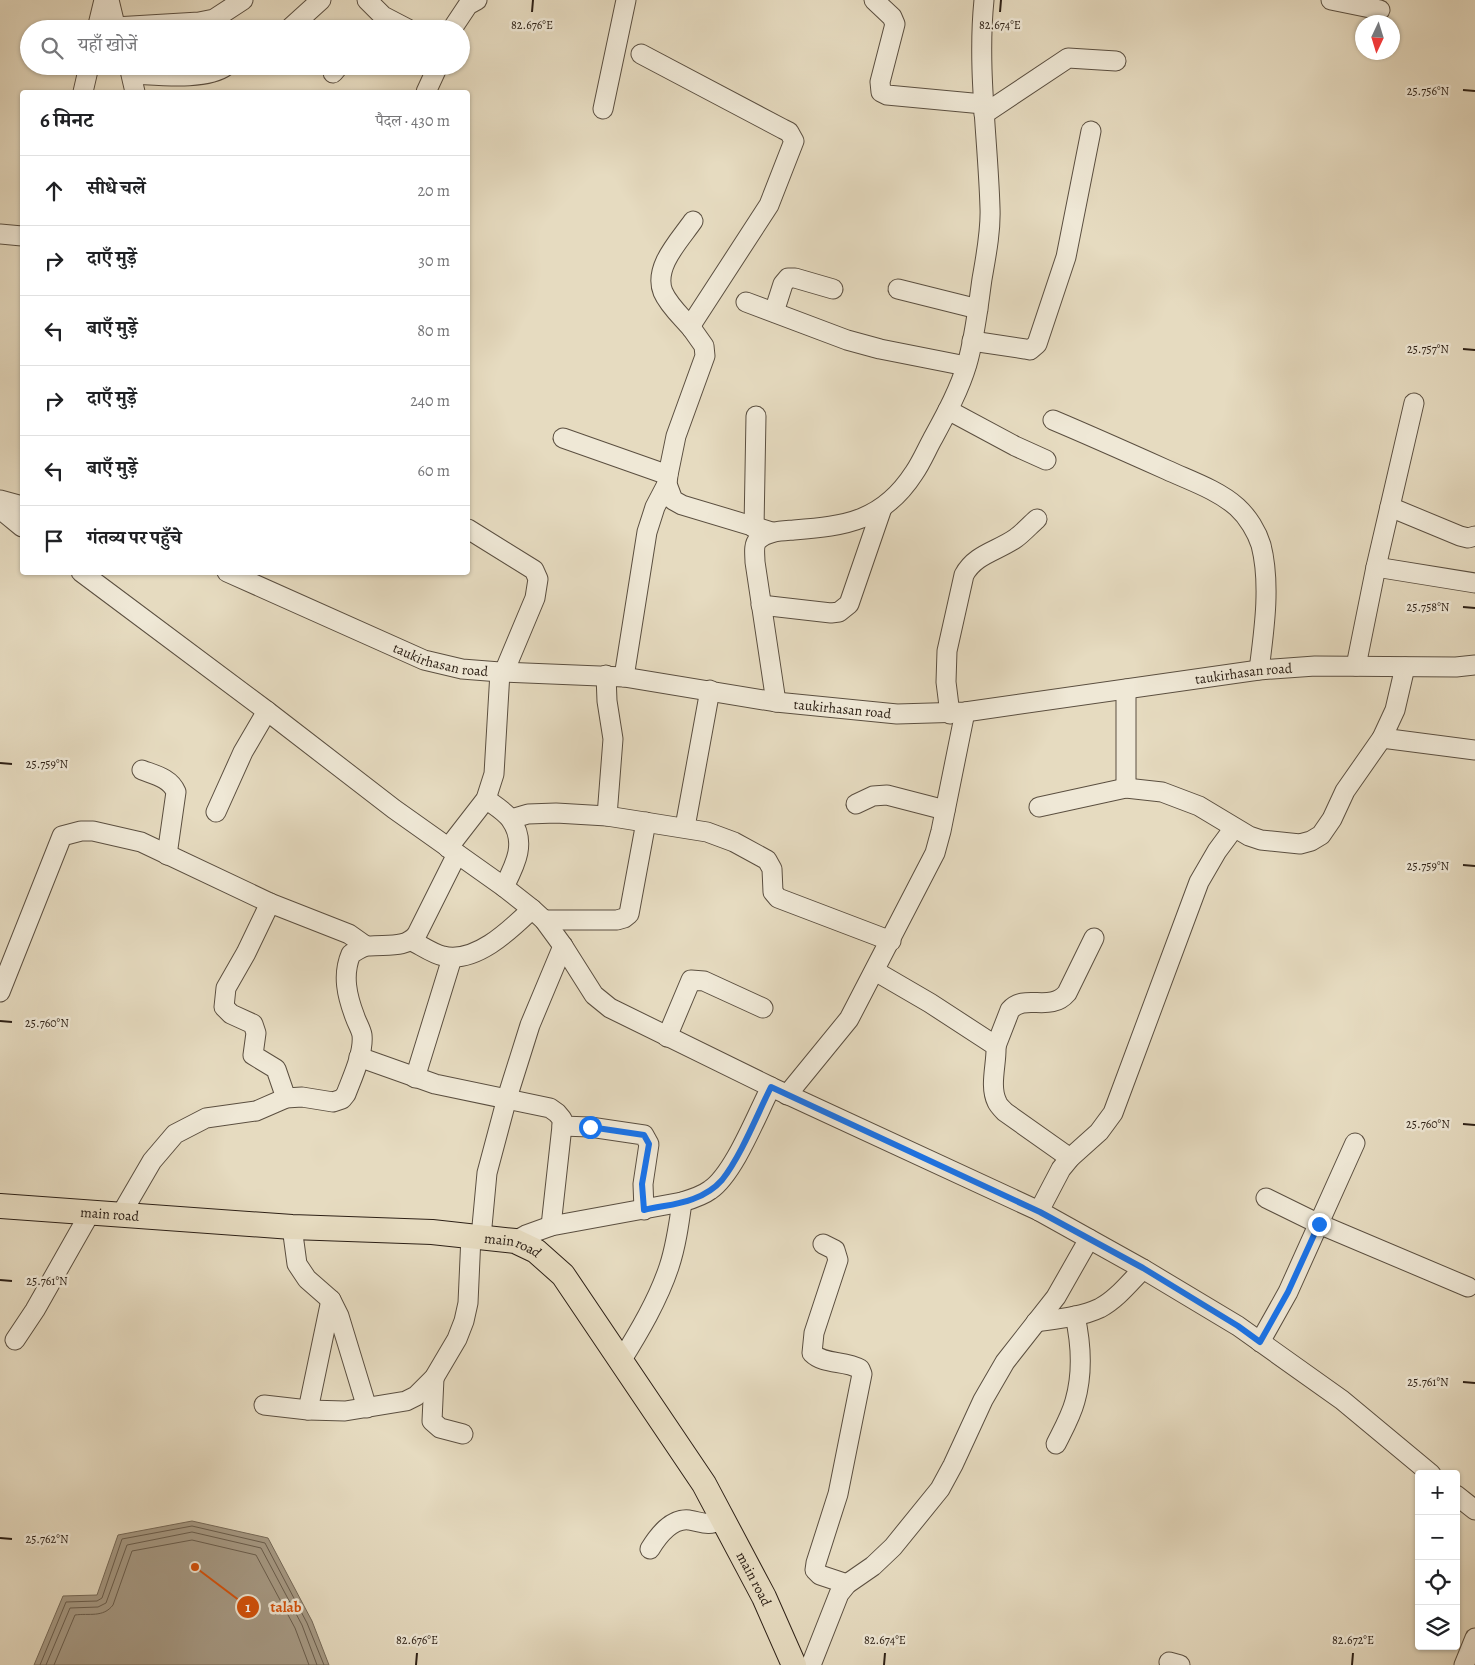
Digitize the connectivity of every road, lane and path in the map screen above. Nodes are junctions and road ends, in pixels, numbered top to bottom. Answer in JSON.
{"nodes":[{"id":1,"x":104,"y":0,"type":"edge"},
{"id":2,"x":109,"y":0,"type":"edge"},
{"id":3,"x":244,"y":0,"type":"edge"},
{"id":4,"x":322,"y":0,"type":"edge"},
{"id":5,"x":367,"y":0,"type":"edge"},
{"id":6,"x":477,"y":0,"type":"edge"},
{"id":7,"x":626,"y":0,"type":"edge"},
{"id":8,"x":874,"y":0,"type":"edge"},
{"id":9,"x":984,"y":0,"type":"edge"},
{"id":10,"x":1331,"y":0,"type":"edge"},
{"id":11,"x":1380,"y":10,"type":"dead end"},
{"id":12,"x":108,"y":20,"type":"edge"},
{"id":13,"x":109,"y":20,"type":"edge"},
{"id":14,"x":209,"y":20,"type":"edge"},
{"id":15,"x":299,"y":20,"type":"edge"},
{"id":16,"x":376,"y":20,"type":"edge"},
{"id":17,"x":458,"y":20,"type":"edge"},
{"id":18,"x":641,"y":54,"type":"dead end"},
{"id":19,"x":1116,"y":61,"type":"dead end"},
{"id":20,"x":86,"y":75,"type":"edge"},
{"id":21,"x":203,"y":75,"type":"edge"},
{"id":22,"x":434,"y":75,"type":"edge"},
{"id":23,"x":132,"y":78,"type":"edge"},
{"id":24,"x":82,"y":90,"type":"edge"},
{"id":25,"x":427,"y":90,"type":"edge"},
{"id":26,"x":603,"y":109,"type":"dead end"},
{"id":27,"x":983,"y":109,"type":"junction"},
{"id":28,"x":1091,"y":131,"type":"dead end"},
{"id":29,"x":693,"y":220,"type":"dead end"},
{"id":30,"x":0,"y":234,"type":"edge"},
{"id":31,"x":20,"y":236,"type":"edge"},
{"id":32,"x":833,"y":289,"type":"dead end"},
{"id":33,"x":898,"y":289,"type":"dead end"},
{"id":34,"x":746,"y":302,"type":"dead end"},
{"id":35,"x":978,"y":309,"type":"junction"},
{"id":36,"x":774,"y":312,"type":"junction"},
{"id":37,"x":692,"y":329,"type":"junction"},
{"id":38,"x":972,"y":341,"type":"junction"},
{"id":39,"x":966,"y":366,"type":"junction"},
{"id":40,"x":1414,"y":404,"type":"dead end"},
{"id":41,"x":948,"y":410,"type":"junction"},
{"id":42,"x":756,"y":416,"type":"dead end"},
{"id":43,"x":1053,"y":420,"type":"dead end"},
{"id":44,"x":562,"y":438,"type":"dead end"},
{"id":45,"x":1046,"y":460,"type":"dead end"},
{"id":46,"x":667,"y":480,"type":"junction"},
{"id":47,"x":0,"y":500,"type":"edge"},
{"id":48,"x":20,"y":505,"type":"edge"},
{"id":49,"x":1390,"y":507,"type":"junction"},
{"id":50,"x":882,"y":508,"type":"junction"},
{"id":51,"x":0,"y":509,"type":"edge"},
{"id":52,"x":1037,"y":519,"type":"dead end"},
{"id":53,"x":20,"y":524,"type":"edge"},
{"id":54,"x":470,"y":529,"type":"edge"},
{"id":55,"x":763,"y":530,"type":"junction"},
{"id":56,"x":1475,"y":536,"type":"edge"},
{"id":57,"x":1376,"y":567,"type":"junction"},
{"id":58,"x":85,"y":575,"type":"edge"},
{"id":59,"x":234,"y":575,"type":"edge"},
{"id":60,"x":1475,"y":583,"type":"edge"},
{"id":61,"x":761,"y":604,"type":"junction"},
{"id":62,"x":1475,"y":665,"type":"edge"},
{"id":63,"x":1356,"y":666,"type":"junction"},
{"id":64,"x":1405,"y":667,"type":"junction"},
{"id":65,"x":1259,"y":670,"type":"junction"},
{"id":66,"x":502,"y":672,"type":"junction"},
{"id":67,"x":615,"y":676,"type":"junction"},
{"id":68,"x":1126,"y":689,"type":"junction"},
{"id":69,"x":710,"y":690,"type":"junction"},
{"id":70,"x":776,"y":702,"type":"junction"},
{"id":71,"x":267,"y":710,"type":"junction"},
{"id":72,"x":957,"y":713,"type":"junction"},
{"id":73,"x":1382,"y":738,"type":"junction"},
{"id":74,"x":1475,"y":750,"type":"edge"},
{"id":75,"x":142,"y":770,"type":"dead end"},
{"id":76,"x":1126,"y":788,"type":"junction"},
{"id":77,"x":486,"y":799,"type":"junction"},
{"id":78,"x":856,"y":804,"type":"dead end"},
{"id":79,"x":1039,"y":807,"type":"dead end"},
{"id":80,"x":945,"y":810,"type":"junction"},
{"id":81,"x":216,"y":812,"type":"dead end"},
{"id":82,"x":607,"y":816,"type":"junction"},
{"id":83,"x":511,"y":819,"type":"junction"},
{"id":84,"x":646,"y":822,"type":"junction"},
{"id":85,"x":686,"y":827,"type":"junction"},
{"id":86,"x":1234,"y":828,"type":"junction"},
{"id":87,"x":453,"y":851,"type":"junction"},
{"id":88,"x":167,"y":855,"type":"junction"},
{"id":89,"x":504,"y":887,"type":"junction"},
{"id":90,"x":270,"y":904,"type":"junction"},
{"id":91,"x":538,"y":914,"type":"junction"},
{"id":92,"x":1094,"y":938,"type":"dead end"},
{"id":93,"x":412,"y":941,"type":"junction"},
{"id":94,"x":891,"y":941,"type":"junction"},
{"id":95,"x":366,"y":946,"type":"junction"},
{"id":96,"x":563,"y":946,"type":"junction"},
{"id":97,"x":452,"y":958,"type":"junction"},
{"id":98,"x":875,"y":971,"type":"junction"},
{"id":99,"x":0,"y":992,"type":"edge"},
{"id":100,"x":763,"y":1008,"type":"dead end"},
{"id":101,"x":667,"y":1037,"type":"junction"},
{"id":102,"x":996,"y":1046,"type":"junction"},
{"id":103,"x":359,"y":1058,"type":"junction"},
{"id":104,"x":415,"y":1078,"type":"junction"},
{"id":105,"x":779,"y":1091,"type":"junction"},
{"id":106,"x":286,"y":1098,"type":"junction"},
{"id":107,"x":507,"y":1098,"type":"junction"},
{"id":108,"x":562,"y":1126,"type":"junction"},
{"id":109,"x":1355,"y":1143,"type":"dead end"},
{"id":110,"x":1070,"y":1158,"type":"junction"},
{"id":111,"x":1266,"y":1198,"type":"dead end"},
{"id":112,"x":682,"y":1202,"type":"junction"},
{"id":113,"x":0,"y":1206,"type":"edge"},
{"id":114,"x":644,"y":1210,"type":"junction"},
{"id":115,"x":1040,"y":1212,"type":"junction"},
{"id":116,"x":90,"y":1214,"type":"junction"},
{"id":117,"x":120,"y":1216,"type":"junction"},
{"id":118,"x":1319,"y":1224,"type":"junction"},
{"id":119,"x":551,"y":1226,"type":"junction"},
{"id":120,"x":292,"y":1227,"type":"junction"},
{"id":121,"x":476,"y":1237,"type":"junction"},
{"id":122,"x":1089,"y":1239,"type":"junction"},
{"id":123,"x":515,"y":1241,"type":"junction"},
{"id":124,"x":823,"y":1244,"type":"dead end"},
{"id":125,"x":1143,"y":1268,"type":"junction"},
{"id":126,"x":1468,"y":1287,"type":"dead end"},
{"id":127,"x":331,"y":1300,"type":"junction"},
{"id":128,"x":1074,"y":1316,"type":"junction"},
{"id":129,"x":1036,"y":1322,"type":"junction"},
{"id":130,"x":15,"y":1340,"type":"dead end"},
{"id":131,"x":1260,"y":1342,"type":"junction"},
{"id":132,"x":621,"y":1361,"type":"junction"},
{"id":133,"x":434,"y":1378,"type":"junction"},
{"id":134,"x":264,"y":1405,"type":"dead end"},
{"id":135,"x":367,"y":1408,"type":"junction"},
{"id":136,"x":308,"y":1410,"type":"junction"},
{"id":137,"x":463,"y":1434,"type":"dead end"},
{"id":138,"x":1056,"y":1444,"type":"dead end"},
{"id":139,"x":1426,"y":1470,"type":"edge"},
{"id":140,"x":1460,"y":1498,"type":"edge"},
{"id":141,"x":1475,"y":1510,"type":"edge"},
{"id":142,"x":723,"y":1520,"type":"junction"},
{"id":143,"x":650,"y":1549,"type":"dead end"},
{"id":144,"x":847,"y":1584,"type":"junction"},
{"id":145,"x":1475,"y":1638,"type":"edge"},
{"id":146,"x":794,"y":1665,"type":"edge"},
{"id":147,"x":811,"y":1665,"type":"edge"},
{"id":148,"x":1464,"y":1665,"type":"edge"}],
"edges":[{"from":1,"to":12,"type":"street"},
{"from":2,"to":13,"type":"street"},
{"from":3,"to":14,"type":"street"},
{"from":4,"to":15,"type":"street"},
{"from":5,"to":16,"type":"street"},
{"from":6,"to":17,"type":"street"},
{"from":7,"to":26,"type":"street"},
{"from":8,"to":27,"type":"street"},
{"from":9,"to":27,"type":"street"},
{"from":10,"to":11,"type":"street"},
{"from":18,"to":37,"type":"street"},
{"from":19,"to":27,"type":"street"},
{"from":20,"to":24,"type":"street"},
{"from":21,"to":23,"type":"street"},
{"from":22,"to":25,"type":"street"},
{"from":27,"to":35,"type":"street"},
{"from":28,"to":38,"type":"street"},
{"from":29,"to":37,"type":"street"},
{"from":30,"to":31,"type":"street"},
{"from":32,"to":36,"type":"street"},
{"from":33,"to":35,"type":"street"},
{"from":34,"to":36,"type":"street"},
{"from":35,"to":38,"type":"street"},
{"from":36,"to":39,"type":"street"},
{"from":37,"to":46,"type":"street"},
{"from":38,"to":39,"type":"street"},
{"from":39,"to":41,"type":"street"},
{"from":40,"to":49,"type":"street"},
{"from":41,"to":45,"type":"street"},
{"from":41,"to":50,"type":"street"},
{"from":42,"to":55,"type":"street"},
{"from":43,"to":65,"type":"street"},
{"from":44,"to":46,"type":"street"},
{"from":46,"to":55,"type":"street"},
{"from":46,"to":67,"type":"street"},
{"from":47,"to":48,"type":"street"},
{"from":49,"to":56,"type":"street"},
{"from":49,"to":57,"type":"street"},
{"from":50,"to":55,"type":"street"},
{"from":50,"to":61,"type":"street"},
{"from":51,"to":53,"type":"street"},
{"from":52,"to":72,"type":"street"},
{"from":54,"to":66,"type":"street"},
{"from":55,"to":61,"type":"street"},
{"from":57,"to":60,"type":"street"},
{"from":57,"to":63,"type":"street"},
{"from":58,"to":71,"type":"street"},
{"from":59,"to":66,"type":"street","name":"taukirhasan road"},
{"from":61,"to":70,"type":"street"},
{"from":62,"to":64,"type":"street","name":"taukirhasan road"},
{"from":63,"to":64,"type":"street","name":"taukirhasan road"},
{"from":63,"to":65,"type":"street","name":"taukirhasan road"},
{"from":64,"to":73,"type":"street"},
{"from":65,"to":68,"type":"street","name":"taukirhasan road"},
{"from":66,"to":67,"type":"street","name":"taukirhasan road"},
{"from":66,"to":77,"type":"street"},
{"from":67,"to":69,"type":"street","name":"taukirhasan road"},
{"from":67,"to":82,"type":"street"},
{"from":68,"to":72,"type":"street","name":"taukirhasan road"},
{"from":68,"to":76,"type":"street"},
{"from":69,"to":70,"type":"street","name":"taukirhasan road"},
{"from":69,"to":85,"type":"street"},
{"from":70,"to":72,"type":"street","name":"taukirhasan road"},
{"from":71,"to":81,"type":"street"},
{"from":71,"to":87,"type":"street"},
{"from":72,"to":80,"type":"street"},
{"from":73,"to":74,"type":"street"},
{"from":73,"to":86,"type":"street"},
{"from":75,"to":88,"type":"street"},
{"from":76,"to":79,"type":"street"},
{"from":76,"to":86,"type":"street"},
{"from":77,"to":83,"type":"street"},
{"from":77,"to":87,"type":"street"},
{"from":78,"to":80,"type":"street"},
{"from":80,"to":94,"type":"street"},
{"from":82,"to":83,"type":"street"},
{"from":82,"to":84,"type":"street"},
{"from":83,"to":89,"type":"street"},
{"from":84,"to":85,"type":"street"},
{"from":84,"to":91,"type":"street"},
{"from":85,"to":94,"type":"street"},
{"from":86,"to":110,"type":"street"},
{"from":87,"to":89,"type":"street"},
{"from":87,"to":93,"type":"street"},
{"from":88,"to":90,"type":"street"},
{"from":88,"to":99,"type":"street"},
{"from":89,"to":91,"type":"street"},
{"from":90,"to":95,"type":"street"},
{"from":90,"to":106,"type":"street"},
{"from":91,"to":96,"type":"street"},
{"from":91,"to":97,"type":"street"},
{"from":92,"to":102,"type":"street"},
{"from":93,"to":95,"type":"street"},
{"from":93,"to":97,"type":"street"},
{"from":94,"to":98,"type":"street"},
{"from":95,"to":103,"type":"street"},
{"from":96,"to":101,"type":"street"},
{"from":96,"to":107,"type":"street"},
{"from":97,"to":104,"type":"street"},
{"from":98,"to":102,"type":"street"},
{"from":98,"to":105,"type":"street"},
{"from":100,"to":101,"type":"street"},
{"from":101,"to":105,"type":"street"},
{"from":102,"to":110,"type":"street"},
{"from":103,"to":104,"type":"street"},
{"from":103,"to":106,"type":"street"},
{"from":104,"to":107,"type":"street"},
{"from":105,"to":112,"type":"street"},
{"from":105,"to":115,"type":"street"},
{"from":106,"to":117,"type":"street"},
{"from":107,"to":108,"type":"street"},
{"from":107,"to":121,"type":"street"},
{"from":108,"to":114,"type":"street"},
{"from":108,"to":119,"type":"street"},
{"from":109,"to":118,"type":"street"},
{"from":110,"to":115,"type":"street"},
{"from":111,"to":118,"type":"street"},
{"from":112,"to":114,"type":"street"},
{"from":112,"to":132,"type":"street"},
{"from":113,"to":116,"type":"main road","name":"main road"},
{"from":114,"to":119,"type":"street"},
{"from":115,"to":122,"type":"street"},
{"from":116,"to":117,"type":"main road","name":"main road"},
{"from":116,"to":130,"type":"street"},
{"from":117,"to":120,"type":"main road","name":"main road"},
{"from":118,"to":126,"type":"street"},
{"from":118,"to":131,"type":"street"},
{"from":119,"to":123,"type":"street"},
{"from":120,"to":121,"type":"main road","name":"main road"},
{"from":120,"to":127,"type":"street"},
{"from":121,"to":123,"type":"main road","name":"main road"},
{"from":121,"to":133,"type":"street"},
{"from":122,"to":125,"type":"street"},
{"from":122,"to":129,"type":"street"},
{"from":123,"to":132,"type":"main road","name":"main road"},
{"from":124,"to":144,"type":"street"},
{"from":125,"to":128,"type":"street"},
{"from":125,"to":131,"type":"street"},
{"from":127,"to":135,"type":"street"},
{"from":127,"to":136,"type":"street"},
{"from":128,"to":129,"type":"street"},
{"from":128,"to":138,"type":"street"},
{"from":129,"to":144,"type":"street"},
{"from":131,"to":139,"type":"street"},
{"from":132,"to":142,"type":"main road","name":"main road"},
{"from":133,"to":135,"type":"street"},
{"from":133,"to":137,"type":"street"},
{"from":134,"to":136,"type":"street"},
{"from":135,"to":136,"type":"street"},
{"from":140,"to":141,"type":"street"},
{"from":142,"to":143,"type":"street"},
{"from":142,"to":146,"type":"main road","name":"main road"},
{"from":144,"to":147,"type":"street"},
{"from":145,"to":148,"type":"street"}]}
